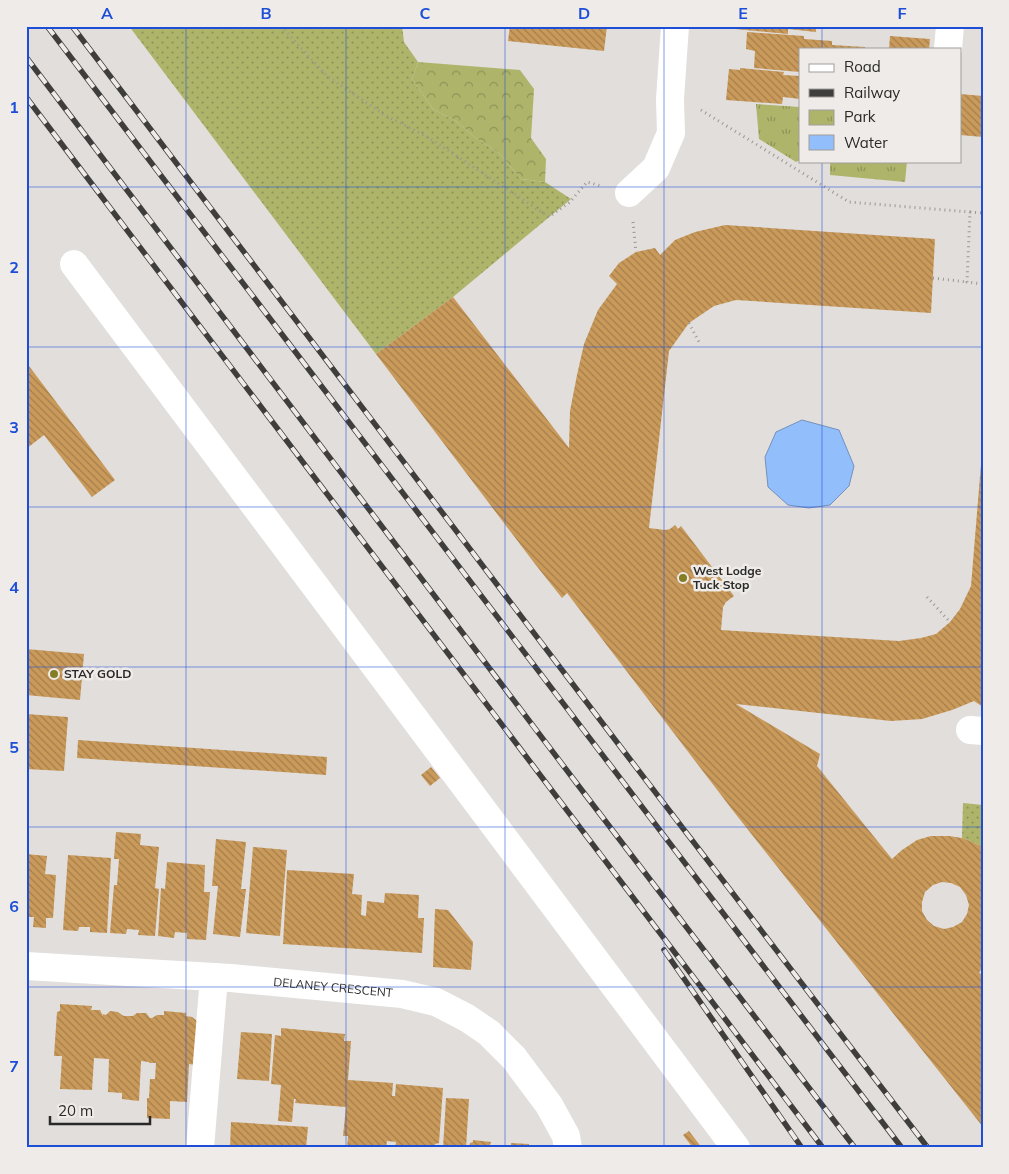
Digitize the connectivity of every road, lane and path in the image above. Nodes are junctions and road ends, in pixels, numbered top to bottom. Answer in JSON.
{"nodes":[{"id":1,"x":281,"y":26,"type":"edge"},
{"id":2,"x":675,"y":26,"type":"edge"},
{"id":3,"x":950,"y":26,"type":"edge"},
{"id":4,"x":948,"y":48,"type":"edge"},
{"id":5,"x":670,"y":99,"type":"junction"},
{"id":6,"x":629,"y":193,"type":"dead end"},
{"id":7,"x":570,"y":202,"type":"dead end"},
{"id":8,"x":970,"y":212,"type":"junction"},
{"id":9,"x":983,"y":213,"type":"edge"},
{"id":10,"x":74,"y":264,"type":"dead end"},
{"id":11,"x":933,"y":278,"type":"dead end"},
{"id":12,"x":968,"y":282,"type":"junction"},
{"id":13,"x":983,"y":284,"type":"edge"},
{"id":14,"x":689,"y":323,"type":"dead end"},
{"id":15,"x":700,"y":344,"type":"dead end"},
{"id":16,"x":927,"y":597,"type":"dead end"},
{"id":17,"x":950,"y":622,"type":"dead end"},
{"id":18,"x":26,"y":966,"type":"edge"},
{"id":19,"x":214,"y":977,"type":"junction"},
{"id":20,"x":200,"y":1148,"type":"edge"},
{"id":21,"x":568,"y":1148,"type":"edge"},
{"id":22,"x":736,"y":1148,"type":"edge"}],
"edges":[{"from":1,"to":7,"type":"path"},
{"from":2,"to":5,"type":"street"},
{"from":3,"to":4,"type":"street"},
{"from":5,"to":6,"type":"street"},
{"from":5,"to":8,"type":"path"},
{"from":8,"to":9,"type":"path"},
{"from":8,"to":12,"type":"path"},
{"from":10,"to":22,"type":"street"},
{"from":11,"to":12,"type":"path"},
{"from":12,"to":13,"type":"path"},
{"from":14,"to":15,"type":"path"},
{"from":16,"to":17,"type":"path"},
{"from":18,"to":19,"type":"street","name":"DELANEY CRESCENT"},
{"from":19,"to":20,"type":"street"},
{"from":19,"to":21,"type":"street","name":"DELANEY CRESCENT"}]}
